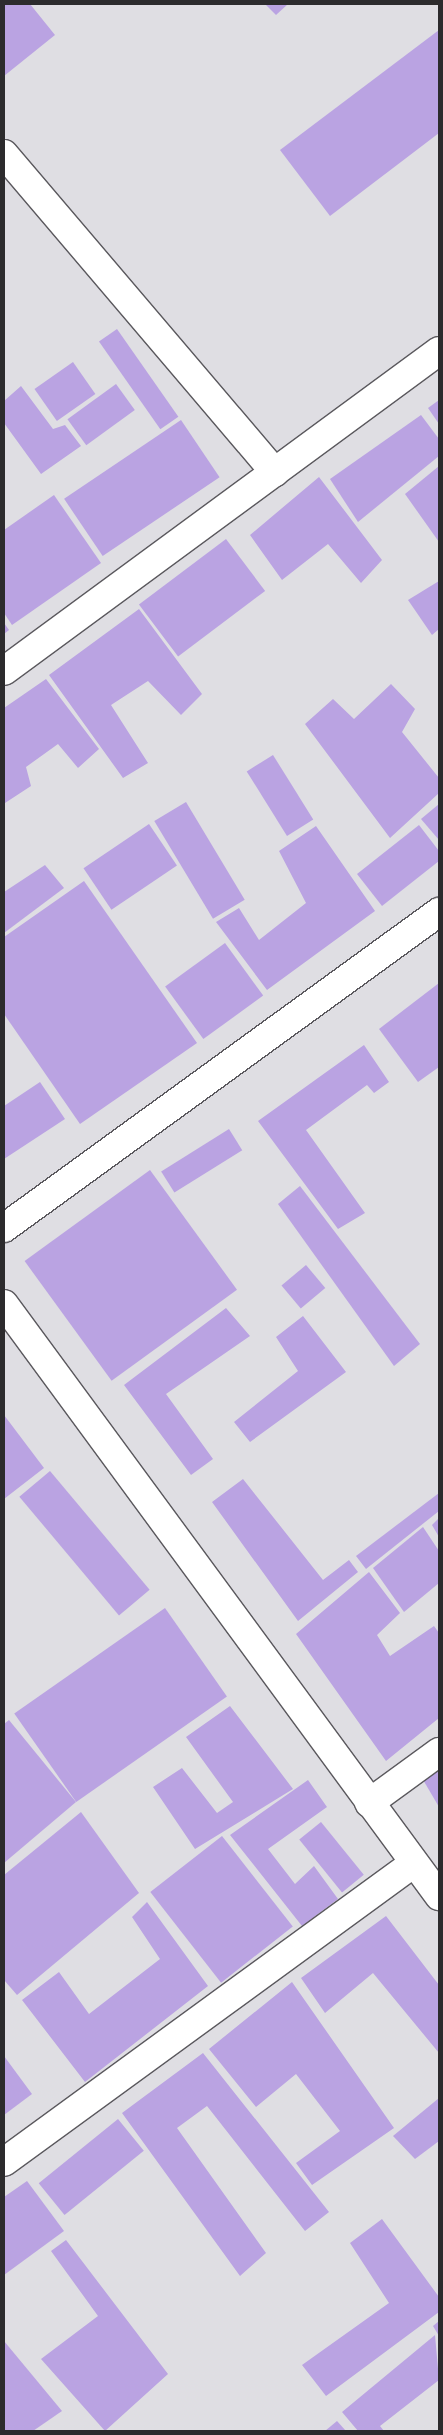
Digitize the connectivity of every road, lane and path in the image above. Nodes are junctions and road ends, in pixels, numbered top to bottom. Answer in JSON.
{"nodes":[{"id":1,"x":4,"y":154,"type":"edge"},
{"id":2,"x":439,"y":351,"type":"edge"},
{"id":3,"x":275,"y":472,"type":"junction"},
{"id":4,"x":4,"y":670,"type":"edge"},
{"id":5,"x":439,"y":912,"type":"edge"},
{"id":6,"x":4,"y":1228,"type":"edge"},
{"id":7,"x":4,"y":1304,"type":"edge"},
{"id":8,"x":439,"y":1752,"type":"edge"},
{"id":9,"x":369,"y":1803,"type":"junction"},
{"id":10,"x":414,"y":1862,"type":"junction"},
{"id":11,"x":439,"y":1896,"type":"edge"},
{"id":12,"x":4,"y":2162,"type":"edge"}],
"edges":[{"from":1,"to":3,"type":"street"},
{"from":2,"to":3,"type":"street"},
{"from":3,"to":4,"type":"street"},
{"from":5,"to":6,"type":"street"},
{"from":7,"to":9,"type":"street"},
{"from":8,"to":9,"type":"street"},
{"from":9,"to":10,"type":"street"},
{"from":10,"to":11,"type":"street"},
{"from":10,"to":12,"type":"street"}]}
